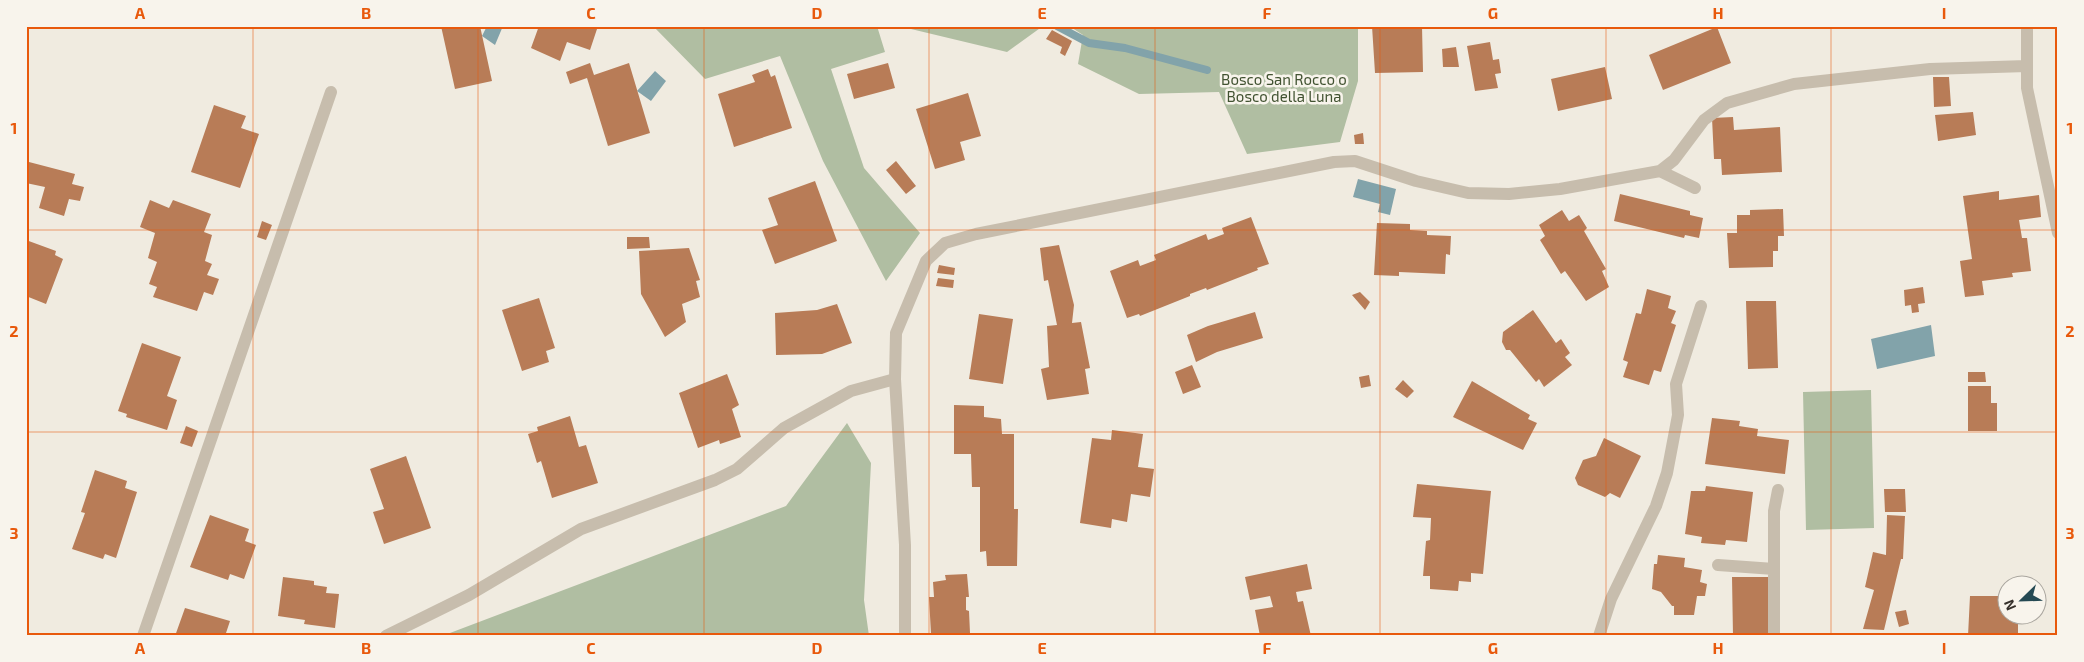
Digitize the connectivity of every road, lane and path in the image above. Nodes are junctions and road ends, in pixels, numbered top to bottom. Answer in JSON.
{"nodes":[{"id":1,"x":2027,"y":26,"type":"edge"},
{"id":2,"x":2027,"y":66,"type":"junction"},
{"id":3,"x":331,"y":92,"type":"dead end"},
{"id":4,"x":1660,"y":171,"type":"junction"},
{"id":5,"x":1696,"y":188,"type":"dead end"},
{"id":6,"x":2058,"y":233,"type":"edge"},
{"id":7,"x":1701,"y":306,"type":"dead end"},
{"id":8,"x":894,"y":379,"type":"junction"},
{"id":9,"x":1778,"y":490,"type":"dead end"},
{"id":10,"x":1718,"y":565,"type":"dead end"},
{"id":11,"x":1774,"y":569,"type":"junction"},
{"id":12,"x":142,"y":636,"type":"edge"},
{"id":13,"x":386,"y":636,"type":"edge"},
{"id":14,"x":906,"y":636,"type":"edge"},
{"id":15,"x":1599,"y":636,"type":"edge"},
{"id":16,"x":1774,"y":636,"type":"edge"}],
"edges":[{"from":1,"to":2,"type":"street"},
{"from":2,"to":4,"type":"street"},
{"from":2,"to":6,"type":"street"},
{"from":3,"to":12,"type":"street"},
{"from":4,"to":5,"type":"street"},
{"from":4,"to":8,"type":"street"},
{"from":7,"to":15,"type":"street"},
{"from":8,"to":13,"type":"street"},
{"from":8,"to":14,"type":"street"},
{"from":9,"to":11,"type":"street"},
{"from":10,"to":11,"type":"street"},
{"from":11,"to":16,"type":"street"}]}
